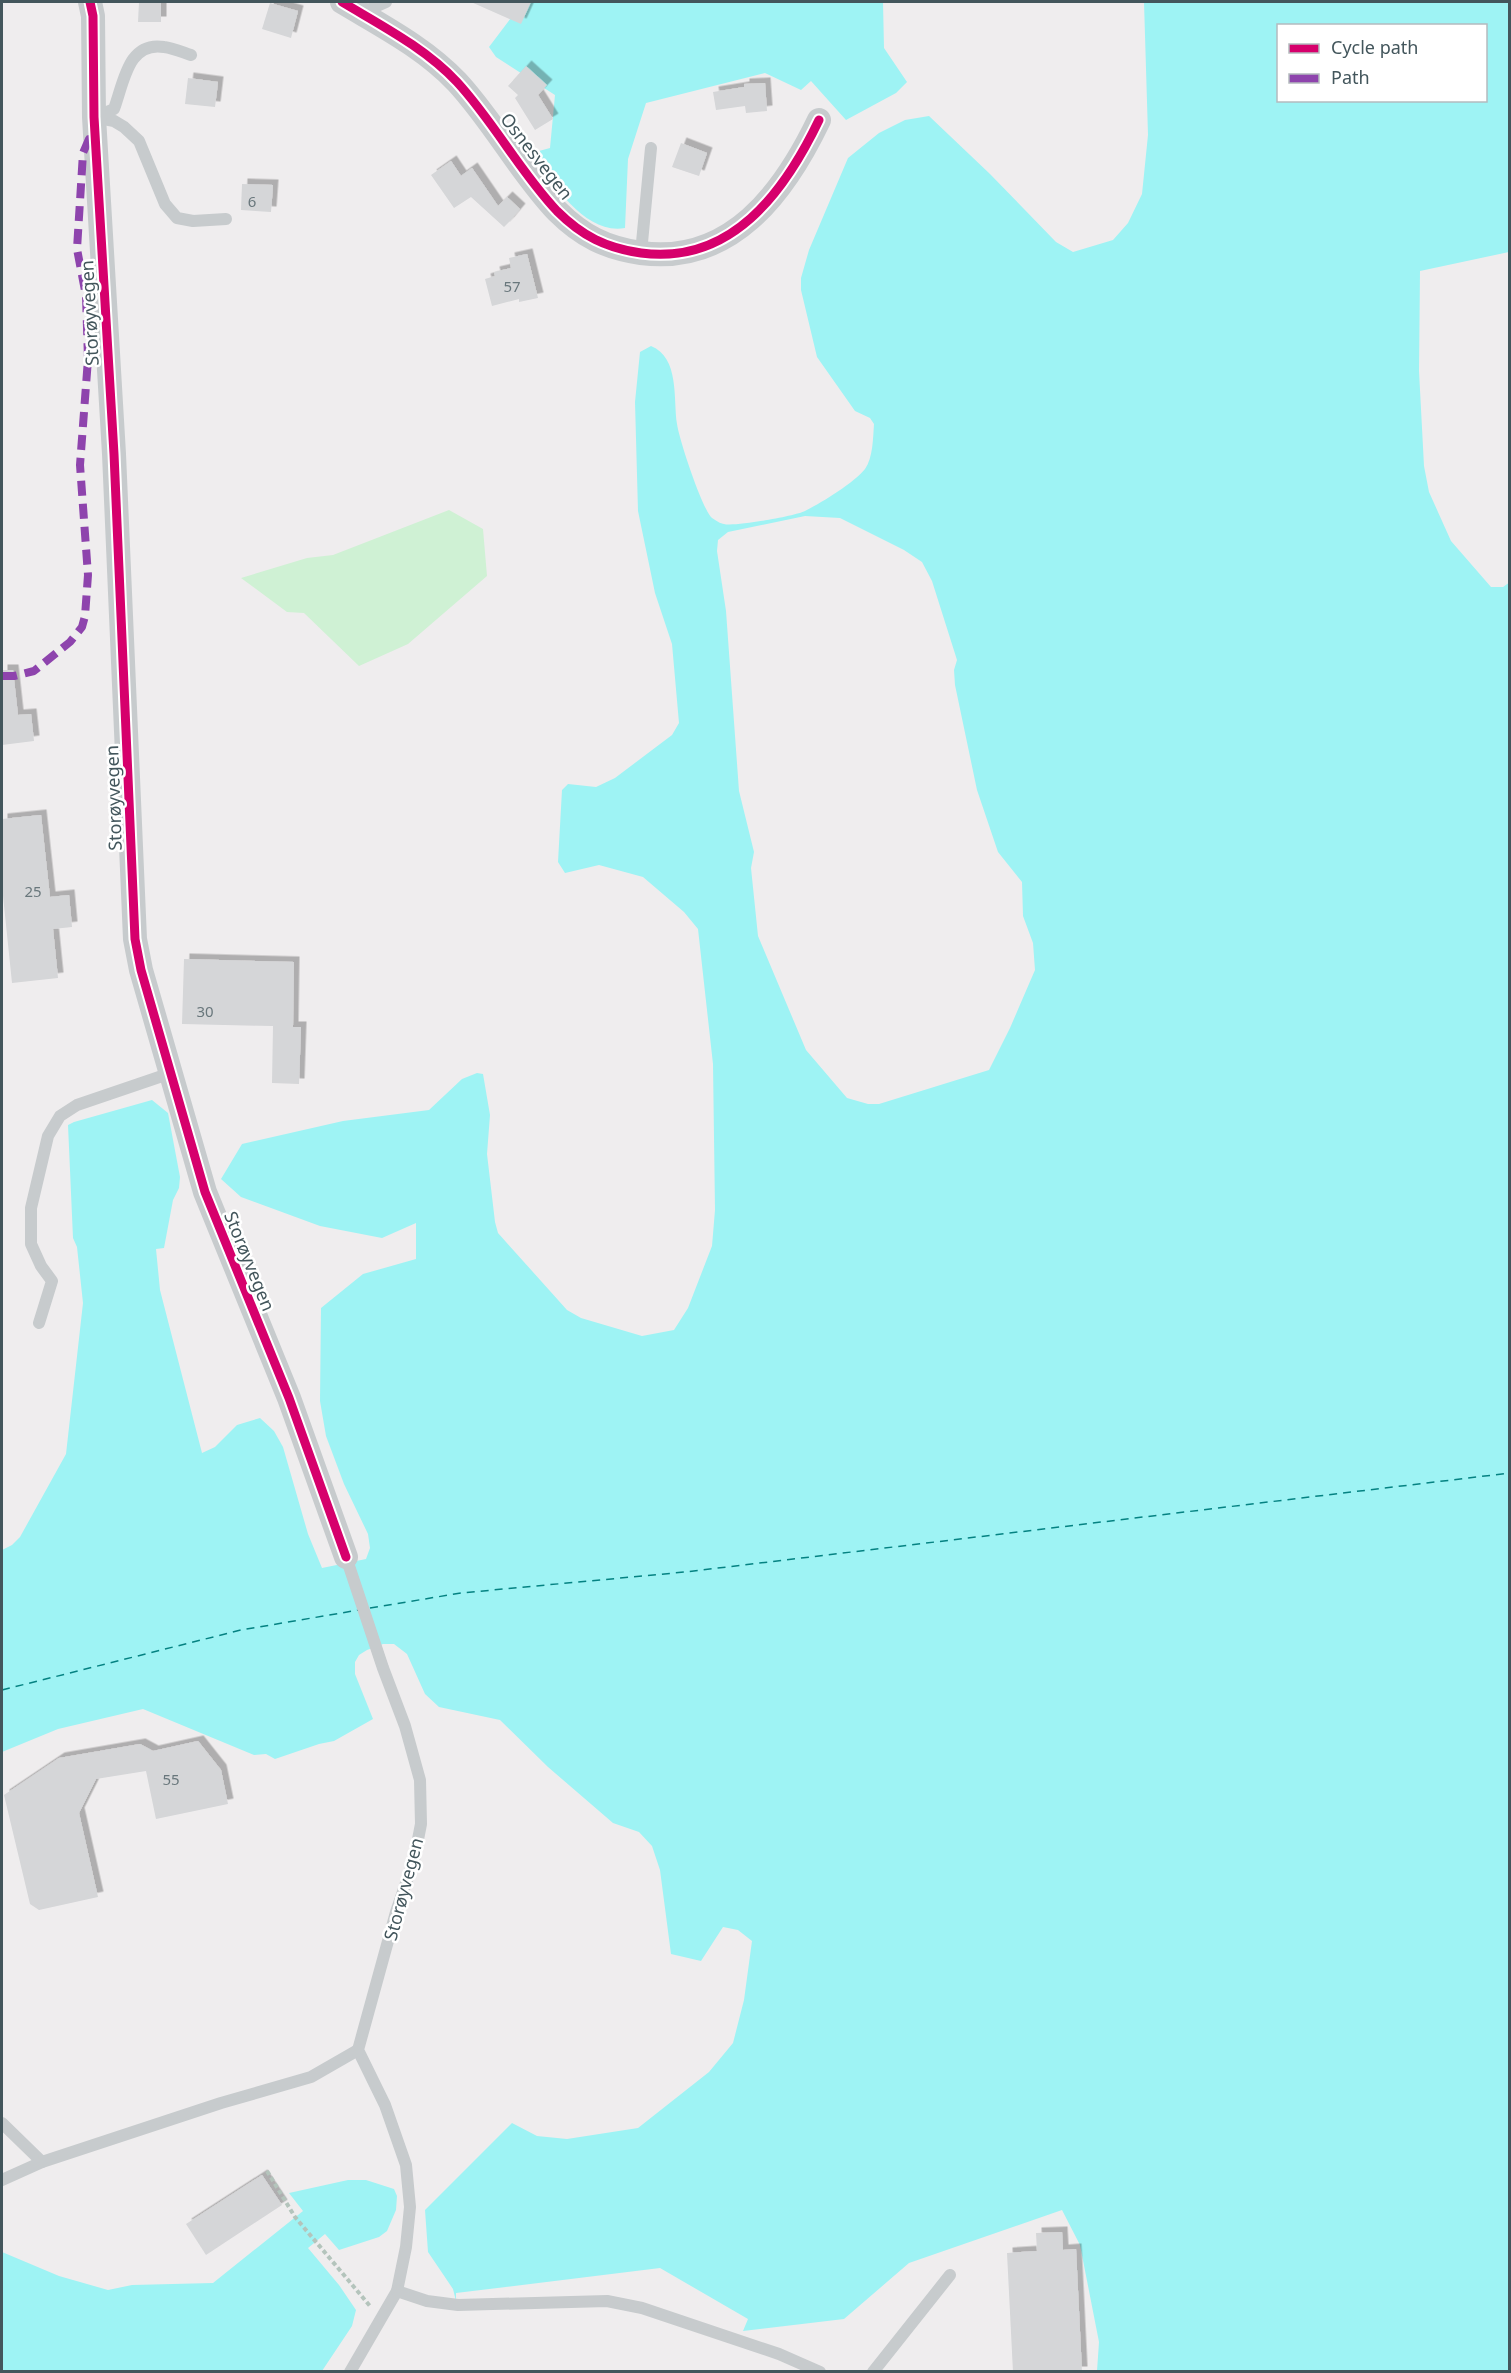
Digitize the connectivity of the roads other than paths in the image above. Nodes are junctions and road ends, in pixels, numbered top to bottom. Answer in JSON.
{"nodes":[{"id":1,"x":90,"y":2,"type":"edge"},
{"id":2,"x":386,"y":2,"type":"edge"},
{"id":3,"x":352,"y":7,"type":"edge"},
{"id":4,"x":191,"y":55,"type":"dead end"},
{"id":5,"x":94,"y":117,"type":"junction"},
{"id":6,"x":819,"y":120,"type":"dead end"},
{"id":7,"x":651,"y":148,"type":"dead end"},
{"id":8,"x":226,"y":219,"type":"dead end"},
{"id":9,"x":641,"y":253,"type":"junction"},
{"id":10,"x":171,"y":1072,"type":"junction"},
{"id":11,"x":39,"y":1323,"type":"dead end"},
{"id":12,"x":346,"y":1557,"type":"joint"},
{"id":13,"x":358,"y":2050,"type":"junction"},
{"id":14,"x":2,"y":2123,"type":"edge"},
{"id":15,"x":42,"y":2162,"type":"junction"},
{"id":16,"x":2,"y":2180,"type":"edge"},
{"id":17,"x":950,"y":2275,"type":"dead end"},
{"id":18,"x":397,"y":2291,"type":"junction"},
{"id":19,"x":350,"y":2372,"type":"edge"},
{"id":20,"x":820,"y":2372,"type":"edge"},
{"id":21,"x":873,"y":2372,"type":"edge"}],
"edges":[{"from":1,"to":5,"type":"street","name":"Storøyvegen"},
{"from":2,"to":3,"type":"lane"},
{"from":3,"to":9,"type":"street","name":"Osnesvegen"},
{"from":4,"to":5,"type":"lane"},
{"from":5,"to":8,"type":"lane"},
{"from":5,"to":10,"type":"street","name":"Storøyvegen"},
{"from":6,"to":9,"type":"street","name":"Osnesvegen"},
{"from":7,"to":9,"type":"lane"},
{"from":10,"to":11,"type":"lane"},
{"from":10,"to":12,"type":"street","name":"Storøyvegen"},
{"from":12,"to":13,"type":"lane","name":"Storøyvegen"},
{"from":13,"to":15,"type":"lane"},
{"from":13,"to":18,"type":"lane"},
{"from":14,"to":15,"type":"lane"},
{"from":15,"to":16,"type":"lane"},
{"from":17,"to":21,"type":"lane"},
{"from":18,"to":19,"type":"lane"},
{"from":18,"to":20,"type":"lane"}]}
